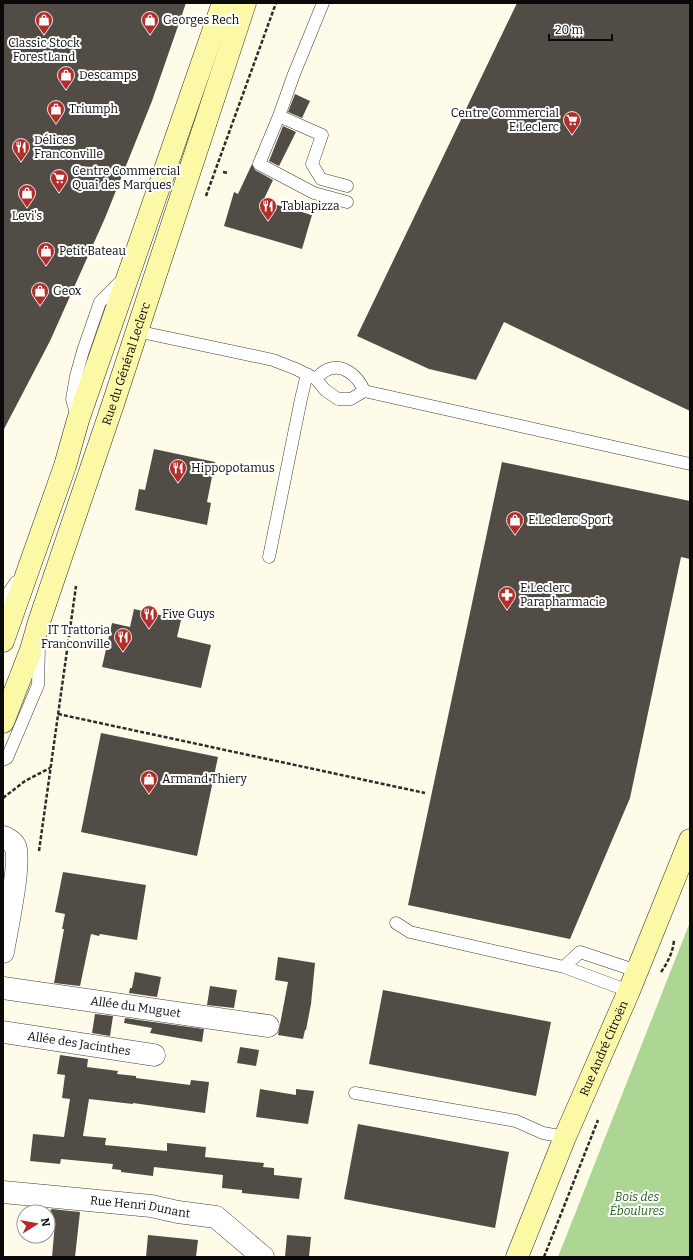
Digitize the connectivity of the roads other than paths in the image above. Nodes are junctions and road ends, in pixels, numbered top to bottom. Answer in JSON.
{"nodes":[{"id":1,"x":223,"y":3,"type":"edge"},
{"id":2,"x":245,"y":3,"type":"edge"},
{"id":3,"x":323,"y":3,"type":"edge"},
{"id":4,"x":279,"y":116,"type":"junction"},
{"id":5,"x":312,"y":164,"type":"junction"},
{"id":6,"x":302,"y":186,"type":"junction"},
{"id":7,"x":347,"y":186,"type":"dead end"},
{"id":8,"x":348,"y":202,"type":"dead end"},
{"id":9,"x":136,"y":331,"type":"junction"},
{"id":10,"x":312,"y":377,"type":"junction"},
{"id":11,"x":364,"y":391,"type":"junction"},
{"id":12,"x":690,"y":464,"type":"edge"},
{"id":13,"x":269,"y":557,"type":"dead end"},
{"id":14,"x":31,"y":562,"type":"junction"},
{"id":15,"x":3,"y":601,"type":"edge"},
{"id":16,"x":39,"y":622,"type":"junction"},
{"id":17,"x":3,"y":641,"type":"edge"},
{"id":18,"x":3,"y":722,"type":"edge"},
{"id":19,"x":3,"y":760,"type":"edge"},
{"id":20,"x":3,"y":837,"type":"edge"},
{"id":21,"x":690,"y":840,"type":"edge"},
{"id":22,"x":396,"y":924,"type":"dead end"},
{"id":23,"x":3,"y":952,"type":"edge"},
{"id":24,"x":564,"y":967,"type":"junction"},
{"id":25,"x":637,"y":971,"type":"junction"},
{"id":26,"x":3,"y":988,"type":"edge"},
{"id":27,"x":629,"y":991,"type":"junction"},
{"id":28,"x":268,"y":1026,"type":"dead end"},
{"id":29,"x":3,"y":1032,"type":"edge"},
{"id":30,"x":154,"y":1055,"type":"dead end"},
{"id":31,"x":354,"y":1093,"type":"dead end"},
{"id":32,"x":565,"y":1137,"type":"junction"},
{"id":33,"x":3,"y":1192,"type":"edge"},
{"id":34,"x":263,"y":1257,"type":"edge"},
{"id":35,"x":517,"y":1257,"type":"edge"}],
"edges":[{"from":1,"to":14,"type":"main road"},
{"from":2,"to":9,"type":"main road","name":"Rue du Général Leclerc"},
{"from":3,"to":4,"type":"lane"},
{"from":4,"to":5,"type":"lane"},
{"from":4,"to":6,"type":"lane"},
{"from":5,"to":6,"type":"lane"},
{"from":5,"to":7,"type":"lane"},
{"from":6,"to":8,"type":"lane"},
{"from":9,"to":10,"type":"lane"},
{"from":9,"to":16,"type":"main road","name":"Rue du Général Leclerc"},
{"from":10,"to":11,"type":"lane"},
{"from":10,"to":11,"type":"lane"},
{"from":10,"to":13,"type":"lane"},
{"from":11,"to":12,"type":"lane"},
{"from":14,"to":15,"type":"lane"},
{"from":14,"to":17,"type":"main road"},
{"from":16,"to":18,"type":"main road","name":"Rue du Général Leclerc"},
{"from":16,"to":19,"type":"lane"},
{"from":20,"to":23,"type":"street"},
{"from":21,"to":25,"type":"main road","name":"Rue André Citroën"},
{"from":22,"to":24,"type":"lane"},
{"from":24,"to":25,"type":"lane"},
{"from":24,"to":27,"type":"lane"},
{"from":25,"to":27,"type":"main road","name":"Rue André Citroën"},
{"from":26,"to":28,"type":"street","name":"Allée du Muguet"},
{"from":27,"to":32,"type":"main road","name":"Rue André Citroën"},
{"from":29,"to":30,"type":"street","name":"Allée des Jacinthes"},
{"from":31,"to":32,"type":"lane"},
{"from":32,"to":35,"type":"main road","name":"Rue André Citroën"},
{"from":33,"to":34,"type":"street","name":"Rue Henri Dunant"}]}
